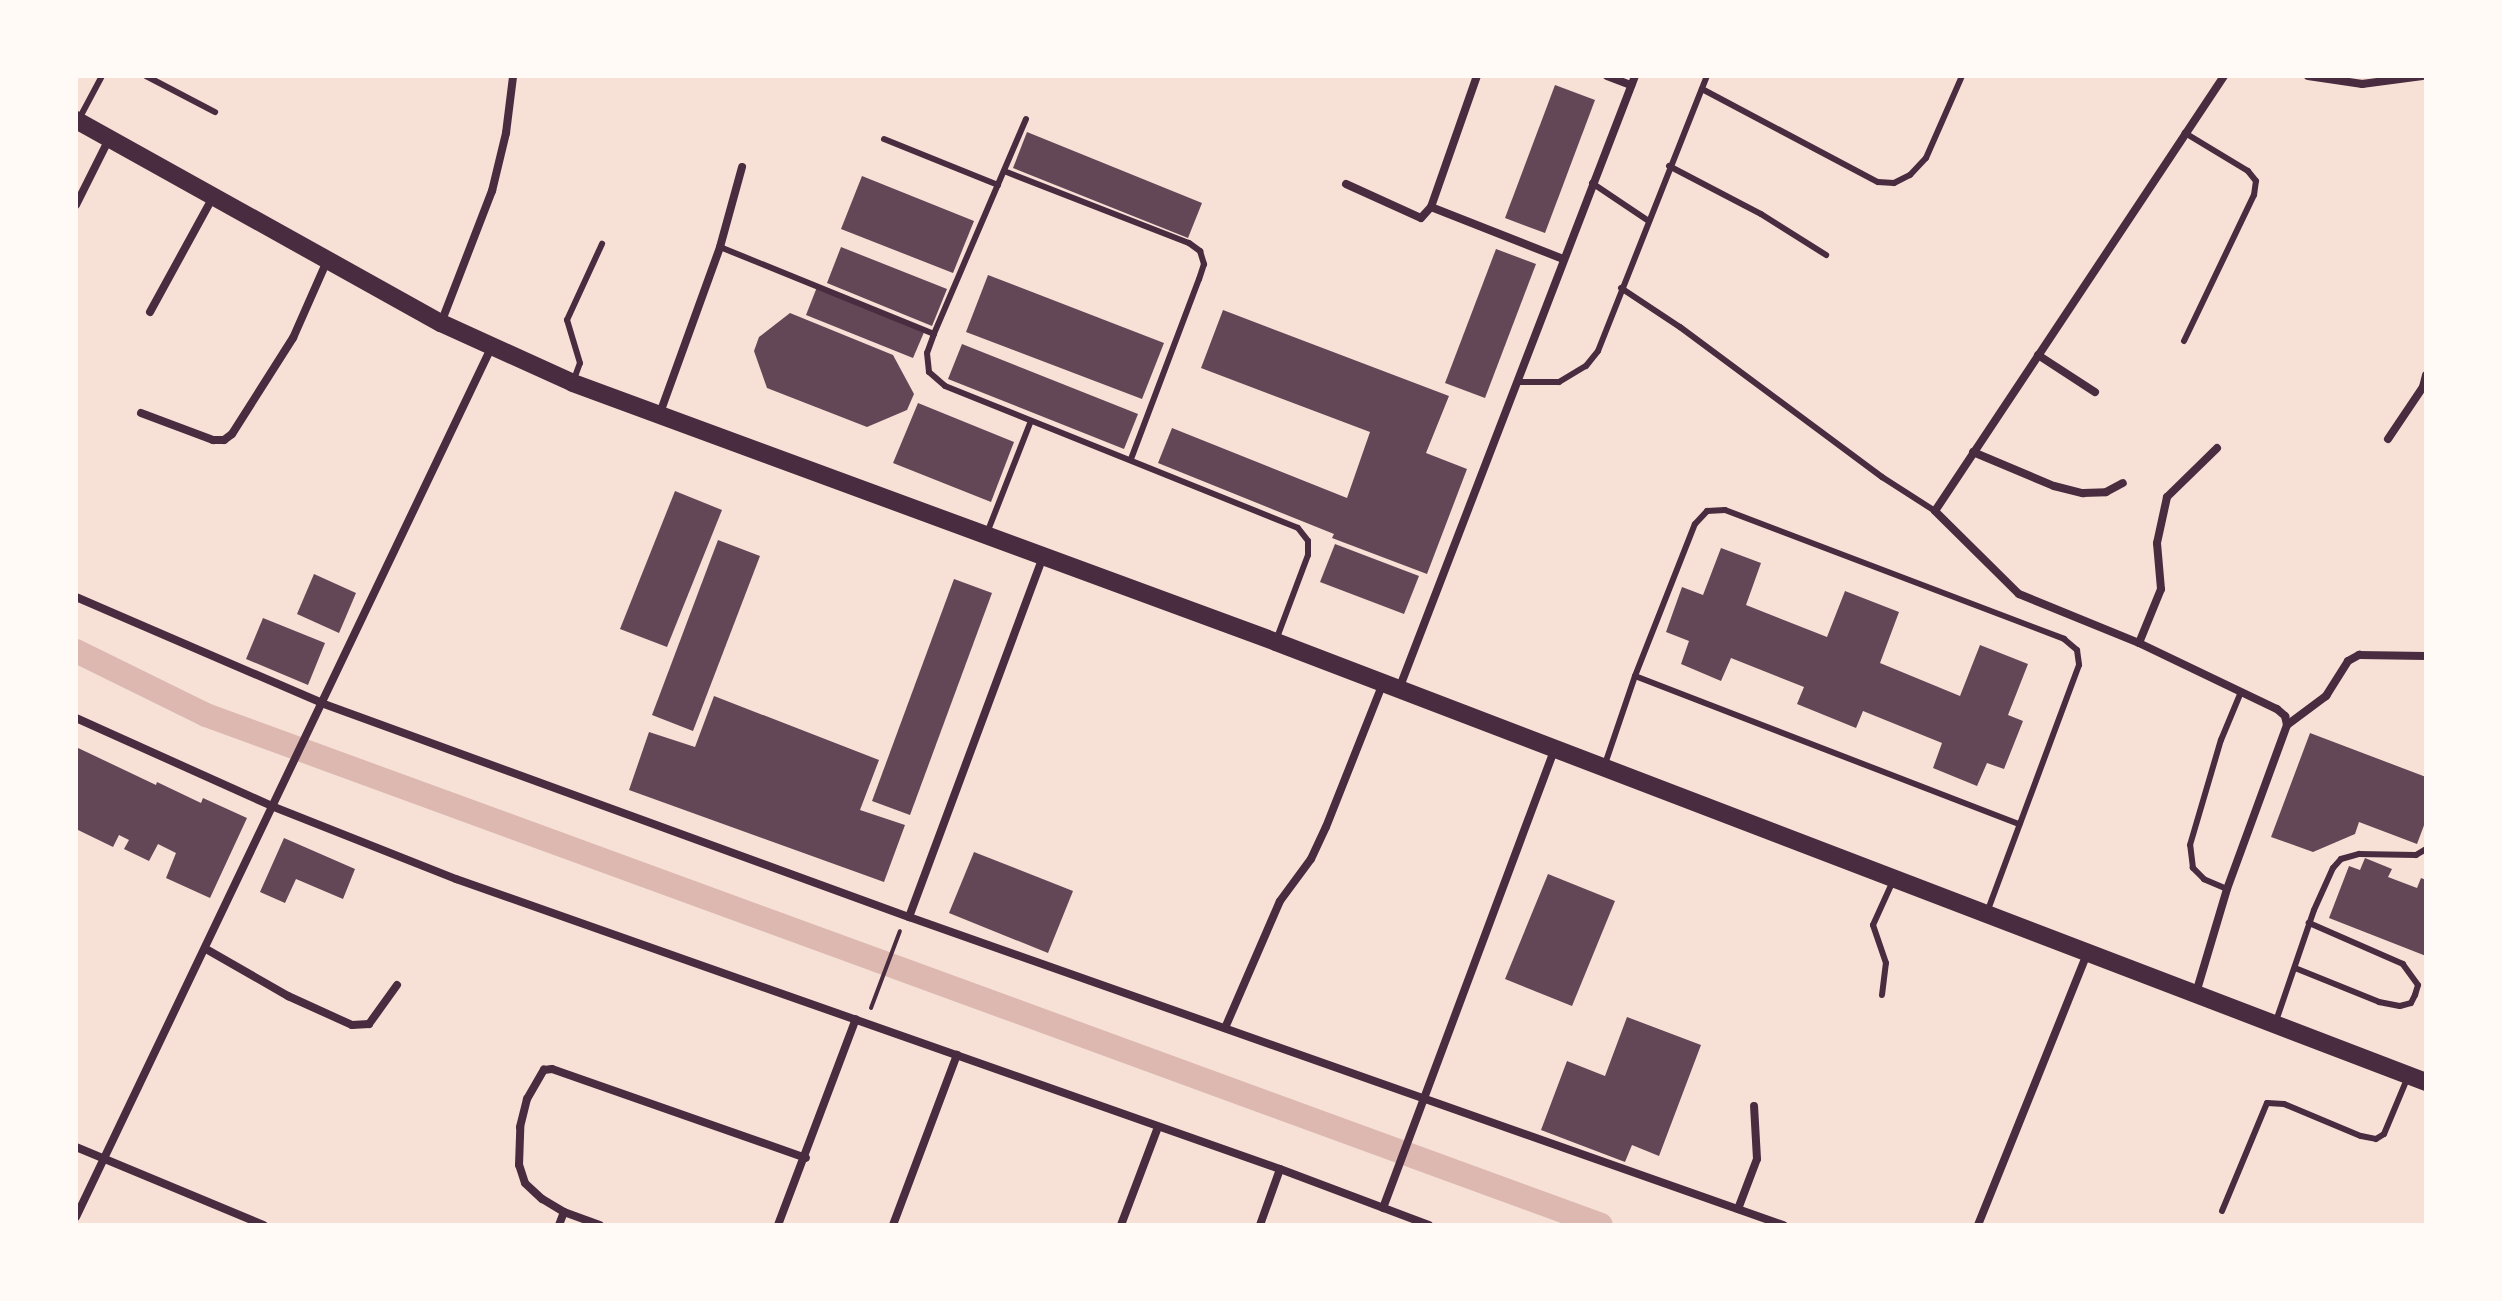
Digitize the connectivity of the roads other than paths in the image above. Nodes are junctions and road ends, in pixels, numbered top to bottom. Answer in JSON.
{"nodes":[{"id":1,"x":102,"y":76,"type":"edge"},
{"id":2,"x":146,"y":76,"type":"edge"},
{"id":3,"x":513,"y":76,"type":"edge"},
{"id":4,"x":1477,"y":76,"type":"edge"},
{"id":5,"x":1607,"y":76,"type":"edge"},
{"id":6,"x":1707,"y":76,"type":"edge"},
{"id":7,"x":1962,"y":76,"type":"edge"},
{"id":8,"x":2224,"y":76,"type":"edge"},
{"id":9,"x":2308,"y":76,"type":"edge"},
{"id":10,"x":2422,"y":76,"type":"edge"},
{"id":11,"x":1633,"y":80,"type":"edge"},
{"id":12,"x":1702,"y":89,"type":"junction"},
{"id":13,"x":215,"y":112,"type":"dead end"},
{"id":14,"x":1026,"y":119,"type":"dead end"},
{"id":15,"x":77,"y":120,"type":"edge"},
{"id":16,"x":2185,"y":133,"type":"junction"},
{"id":17,"x":109,"y":138,"type":"junction"},
{"id":18,"x":884,"y":139,"type":"dead end"},
{"id":19,"x":1669,"y":166,"type":"junction"},
{"id":20,"x":742,"y":167,"type":"dead end"},
{"id":21,"x":1004,"y":171,"type":"junction"},
{"id":22,"x":1592,"y":183,"type":"junction"},
{"id":23,"x":1346,"y":184,"type":"dead end"},
{"id":24,"x":998,"y":185,"type":"junction"},
{"id":25,"x":79,"y":191,"type":"edge"},
{"id":26,"x":213,"y":197,"type":"junction"},
{"id":27,"x":76,"y":205,"type":"edge"},
{"id":28,"x":1431,"y":207,"type":"junction"},
{"id":29,"x":1647,"y":220,"type":"junction"},
{"id":30,"x":602,"y":244,"type":"dead end"},
{"id":31,"x":720,"y":247,"type":"junction"},
{"id":32,"x":1826,"y":255,"type":"dead end"},
{"id":33,"x":1563,"y":259,"type":"junction"},
{"id":34,"x":328,"y":261,"type":"junction"},
{"id":35,"x":1621,"y":288,"type":"junction"},
{"id":36,"x":150,"y":312,"type":"dead end"},
{"id":37,"x":441,"y":323,"type":"junction"},
{"id":38,"x":934,"y":334,"type":"junction"},
{"id":39,"x":2184,"y":341,"type":"dead end"},
{"id":40,"x":491,"y":348,"type":"junction"},
{"id":41,"x":2038,"y":355,"type":"junction"},
{"id":42,"x":2426,"y":375,"type":"edge"},
{"id":43,"x":1518,"y":382,"type":"junction"},
{"id":44,"x":573,"y":383,"type":"junction"},
{"id":45,"x":2095,"y":392,"type":"dead end"},
{"id":46,"x":141,"y":413,"type":"dead end"},
{"id":47,"x":660,"y":414,"type":"junction"},
{"id":48,"x":1031,"y":421,"type":"junction"},
{"id":49,"x":2388,"y":439,"type":"dead end"},
{"id":50,"x":2217,"y":448,"type":"dead end"},
{"id":51,"x":1973,"y":452,"type":"junction"},
{"id":52,"x":1131,"y":459,"type":"junction"},
{"id":53,"x":2123,"y":483,"type":"dead end"},
{"id":54,"x":1935,"y":511,"type":"junction"},
{"id":55,"x":986,"y":536,"type":"junction"},
{"id":56,"x":1044,"y":556,"type":"junction"},
{"id":57,"x":76,"y":597,"type":"edge"},
{"id":58,"x":1276,"y":642,"type":"junction"},
{"id":59,"x":2139,"y":643,"type":"junction"},
{"id":60,"x":2426,"y":656,"type":"edge"},
{"id":61,"x":1635,"y":676,"type":"junction"},
{"id":62,"x":1391,"y":687,"type":"junction"},
{"id":63,"x":2241,"y":692,"type":"junction"},
{"id":64,"x":324,"y":704,"type":"junction"},
{"id":65,"x":76,"y":718,"type":"edge"},
{"id":66,"x":2287,"y":725,"type":"junction"},
{"id":67,"x":1555,"y":748,"type":"junction"},
{"id":68,"x":1604,"y":769,"type":"junction"},
{"id":69,"x":274,"y":807,"type":"junction"},
{"id":70,"x":2019,"y":824,"type":"junction"},
{"id":71,"x":2426,"y":849,"type":"edge"},
{"id":72,"x":1894,"y":878,"type":"junction"},
{"id":73,"x":2227,"y":889,"type":"junction"},
{"id":74,"x":1986,"y":915,"type":"junction"},
{"id":75,"x":909,"y":917,"type":"junction"},
{"id":76,"x":2309,"y":923,"type":"junction"},
{"id":77,"x":206,"y":949,"type":"junction"},
{"id":78,"x":2087,"y":954,"type":"junction"},
{"id":79,"x":2295,"y":968,"type":"junction"},
{"id":80,"x":397,"y":985,"type":"dead end"},
{"id":81,"x":1882,"y":995,"type":"dead end"},
{"id":82,"x":2195,"y":995,"type":"junction"},
{"id":83,"x":856,"y":1019,"type":"junction"},
{"id":84,"x":2275,"y":1025,"type":"junction"},
{"id":85,"x":1225,"y":1028,"type":"junction"},
{"id":86,"x":957,"y":1055,"type":"junction"},
{"id":87,"x":2417,"y":1079,"type":"edge"},
{"id":88,"x":1423,"y":1098,"type":"junction"},
{"id":89,"x":1754,"y":1106,"type":"dead end"},
{"id":90,"x":1158,"y":1127,"type":"junction"},
{"id":91,"x":76,"y":1147,"type":"edge"},
{"id":92,"x":105,"y":1157,"type":"junction"},
{"id":93,"x":806,"y":1158,"type":"junction"},
{"id":94,"x":1280,"y":1169,"type":"junction"},
{"id":95,"x":1383,"y":1208,"type":"junction"},
{"id":96,"x":1738,"y":1209,"type":"junction"},
{"id":97,"x":2222,"y":1211,"type":"dead end"},
{"id":98,"x":564,"y":1212,"type":"junction"},
{"id":99,"x":76,"y":1217,"type":"edge"},
{"id":100,"x":263,"y":1225,"type":"edge"},
{"id":101,"x":559,"y":1225,"type":"edge"},
{"id":102,"x":600,"y":1225,"type":"edge"},
{"id":103,"x":778,"y":1225,"type":"edge"},
{"id":104,"x":893,"y":1225,"type":"edge"},
{"id":105,"x":1121,"y":1225,"type":"edge"},
{"id":106,"x":1260,"y":1225,"type":"edge"},
{"id":107,"x":1429,"y":1225,"type":"edge"},
{"id":108,"x":1783,"y":1225,"type":"edge"},
{"id":109,"x":1978,"y":1225,"type":"edge"}],
"edges":[{"from":1,"to":15,"type":"lane"},
{"from":2,"to":13,"type":"lane"},
{"from":3,"to":37,"type":"street"},
{"from":4,"to":28,"type":"street"},
{"from":5,"to":11,"type":"street"},
{"from":6,"to":12,"type":"lane"},
{"from":7,"to":12,"type":"lane"},
{"from":8,"to":16,"type":"street"},
{"from":9,"to":10,"type":"street"},
{"from":11,"to":22,"type":"street"},
{"from":12,"to":19,"type":"lane"},
{"from":14,"to":21,"type":"lane"},
{"from":15,"to":17,"type":"main road"},
{"from":16,"to":39,"type":"lane"},
{"from":16,"to":41,"type":"street"},
{"from":17,"to":25,"type":"street"},
{"from":17,"to":26,"type":"main road"},
{"from":18,"to":24,"type":"lane"},
{"from":19,"to":29,"type":"lane"},
{"from":19,"to":32,"type":"lane"},
{"from":20,"to":31,"type":"street"},
{"from":21,"to":24,"type":"lane"},
{"from":21,"to":52,"type":"lane"},
{"from":22,"to":29,"type":"lane"},
{"from":22,"to":33,"type":"street"},
{"from":23,"to":28,"type":"street"},
{"from":24,"to":38,"type":"lane"},
{"from":25,"to":27,"type":"street"},
{"from":26,"to":34,"type":"main road"},
{"from":26,"to":36,"type":"street"},
{"from":28,"to":33,"type":"street"},
{"from":29,"to":35,"type":"lane"},
{"from":30,"to":44,"type":"lane"},
{"from":31,"to":38,"type":"lane"},
{"from":31,"to":47,"type":"street"},
{"from":33,"to":43,"type":"street"},
{"from":34,"to":37,"type":"main road"},
{"from":34,"to":46,"type":"street"},
{"from":35,"to":43,"type":"lane"},
{"from":35,"to":54,"type":"lane"},
{"from":37,"to":40,"type":"main road"},
{"from":38,"to":48,"type":"lane"},
{"from":40,"to":44,"type":"main road"},
{"from":40,"to":64,"type":"street"},
{"from":41,"to":45,"type":"street"},
{"from":41,"to":51,"type":"street"},
{"from":42,"to":49,"type":"street"},
{"from":43,"to":62,"type":"street"},
{"from":44,"to":47,"type":"main road"},
{"from":47,"to":55,"type":"main road"},
{"from":48,"to":52,"type":"lane"},
{"from":48,"to":55,"type":"lane"},
{"from":50,"to":59,"type":"street"},
{"from":51,"to":53,"type":"street"},
{"from":51,"to":54,"type":"street"},
{"from":52,"to":58,"type":"lane"},
{"from":54,"to":59,"type":"street"},
{"from":55,"to":56,"type":"main road"},
{"from":56,"to":58,"type":"main road"},
{"from":56,"to":75,"type":"street"},
{"from":57,"to":64,"type":"street"},
{"from":58,"to":62,"type":"main road"},
{"from":59,"to":63,"type":"street"},
{"from":60,"to":66,"type":"street"},
{"from":61,"to":68,"type":"lane"},
{"from":61,"to":70,"type":"lane"},
{"from":61,"to":70,"type":"lane"},
{"from":62,"to":67,"type":"main road"},
{"from":62,"to":85,"type":"street"},
{"from":63,"to":66,"type":"street"},
{"from":63,"to":73,"type":"lane"},
{"from":64,"to":69,"type":"street"},
{"from":64,"to":75,"type":"street"},
{"from":65,"to":69,"type":"street"},
{"from":66,"to":73,"type":"street"},
{"from":67,"to":68,"type":"main road"},
{"from":67,"to":88,"type":"street"},
{"from":68,"to":72,"type":"main road"},
{"from":69,"to":77,"type":"street"},
{"from":69,"to":83,"type":"street"},
{"from":70,"to":74,"type":"lane"},
{"from":71,"to":76,"type":"lane"},
{"from":72,"to":74,"type":"main road"},
{"from":72,"to":81,"type":"lane"},
{"from":73,"to":82,"type":"street"},
{"from":74,"to":78,"type":"main road"},
{"from":75,"to":85,"type":"street"},
{"from":76,"to":79,"type":"lane"},
{"from":76,"to":79,"type":"lane"},
{"from":77,"to":80,"type":"street"},
{"from":77,"to":92,"type":"street"},
{"from":78,"to":82,"type":"main road"},
{"from":78,"to":109,"type":"street"},
{"from":79,"to":84,"type":"lane"},
{"from":82,"to":84,"type":"main road"},
{"from":83,"to":86,"type":"street"},
{"from":83,"to":93,"type":"street"},
{"from":84,"to":87,"type":"main road"},
{"from":85,"to":88,"type":"street"},
{"from":86,"to":90,"type":"street"},
{"from":86,"to":104,"type":"street"},
{"from":87,"to":97,"type":"lane"},
{"from":88,"to":95,"type":"street"},
{"from":88,"to":96,"type":"street"},
{"from":89,"to":96,"type":"street"},
{"from":90,"to":94,"type":"street"},
{"from":90,"to":105,"type":"street"},
{"from":91,"to":92,"type":"street"},
{"from":92,"to":99,"type":"street"},
{"from":92,"to":100,"type":"street"},
{"from":93,"to":98,"type":"street"},
{"from":93,"to":103,"type":"street"},
{"from":94,"to":95,"type":"street"},
{"from":94,"to":106,"type":"street"},
{"from":95,"to":107,"type":"street"},
{"from":96,"to":108,"type":"street"},
{"from":98,"to":101,"type":"street"},
{"from":98,"to":102,"type":"street"}]}
